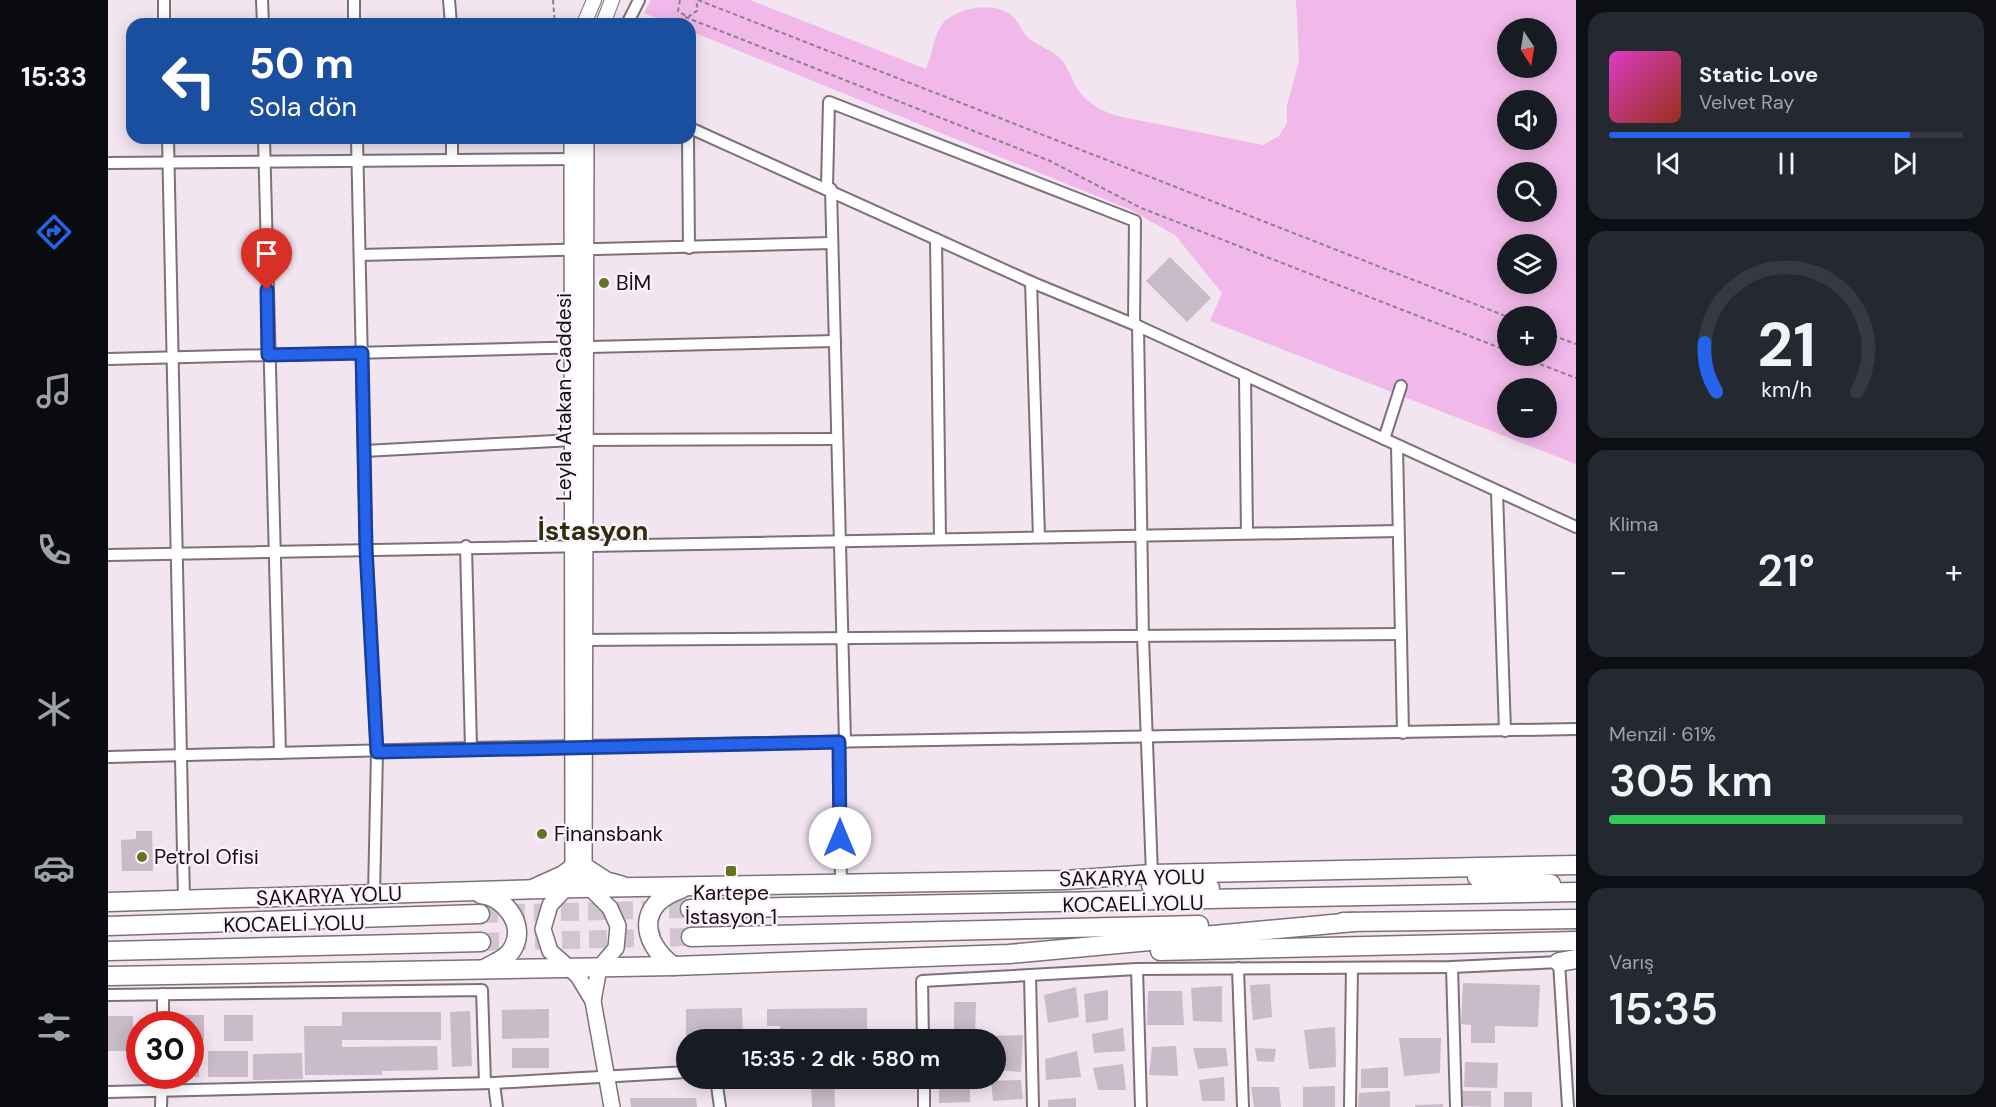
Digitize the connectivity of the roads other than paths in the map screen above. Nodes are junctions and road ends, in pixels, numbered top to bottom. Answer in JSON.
{"nodes":[{"id":1,"x":164,"y":0,"type":"edge"},
{"id":2,"x":262,"y":0,"type":"edge"},
{"id":3,"x":354,"y":0,"type":"edge"},
{"id":4,"x":449,"y":0,"type":"edge"},
{"id":5,"x":594,"y":0,"type":"edge"},
{"id":6,"x":612,"y":0,"type":"edge"},
{"id":7,"x":639,"y":0,"type":"edge"},
{"id":8,"x":164,"y":18,"type":"edge"},
{"id":9,"x":263,"y":18,"type":"edge"},
{"id":10,"x":354,"y":18,"type":"edge"},
{"id":11,"x":450,"y":18,"type":"edge"},
{"id":12,"x":586,"y":18,"type":"edge"},
{"id":13,"x":605,"y":18,"type":"edge"},
{"id":14,"x":630,"y":18,"type":"edge"},
{"id":15,"x":696,"y":131,"type":"edge"},
{"id":16,"x":168,"y":144,"type":"edge"},
{"id":17,"x":264,"y":144,"type":"edge"},
{"id":18,"x":357,"y":144,"type":"edge"},
{"id":19,"x":452,"y":144,"type":"edge"},
{"id":20,"x":575,"y":144,"type":"edge"},
{"id":21,"x":584,"y":144,"type":"edge"},
{"id":22,"x":688,"y":144,"type":"edge"},
{"id":23,"x":452,"y":159,"type":"junction"},
{"id":24,"x":579,"y":159,"type":"junction"},
{"id":25,"x":358,"y":160,"type":"junction"},
{"id":26,"x":264,"y":161,"type":"junction"},
{"id":27,"x":168,"y":162,"type":"junction"},
{"id":28,"x":108,"y":163,"type":"edge"},
{"id":29,"x":829,"y":188,"type":"junction"},
{"id":30,"x":936,"y":239,"type":"junction"},
{"id":31,"x":832,"y":243,"type":"junction"},
{"id":32,"x":689,"y":248,"type":"junction"},
{"id":33,"x":579,"y":249,"type":"junction"},
{"id":34,"x":360,"y":255,"type":"junction"},
{"id":35,"x":1031,"y":282,"type":"junction"},
{"id":36,"x":1136,"y":325,"type":"junction"},
{"id":37,"x":834,"y":341,"type":"junction"},
{"id":38,"x":580,"y":346,"type":"junction"},
{"id":39,"x":362,"y":353,"type":"junction"},
{"id":40,"x":268,"y":355,"type":"junction"},
{"id":41,"x":172,"y":357,"type":"junction"},
{"id":42,"x":108,"y":359,"type":"edge"},
{"id":43,"x":1245,"y":375,"type":"junction"},
{"id":44,"x":1401,"y":386,"type":"dead end"},
{"id":45,"x":837,"y":439,"type":"junction"},
{"id":46,"x":1384,"y":439,"type":"junction"},
{"id":47,"x":579,"y":440,"type":"junction"},
{"id":48,"x":1397,"y":446,"type":"junction"},
{"id":49,"x":364,"y":451,"type":"junction"},
{"id":50,"x":1497,"y":492,"type":"junction"},
{"id":51,"x":1576,"y":527,"type":"edge"},
{"id":52,"x":1398,"y":531,"type":"junction"},
{"id":53,"x":1247,"y":533,"type":"junction"},
{"id":54,"x":1141,"y":534,"type":"junction"},
{"id":55,"x":1039,"y":537,"type":"junction"},
{"id":56,"x":940,"y":538,"type":"junction"},
{"id":57,"x":839,"y":541,"type":"junction"},
{"id":58,"x":578,"y":542,"type":"junction"},
{"id":59,"x":466,"y":546,"type":"junction"},
{"id":60,"x":366,"y":548,"type":"junction"},
{"id":61,"x":272,"y":551,"type":"junction"},
{"id":62,"x":176,"y":554,"type":"junction"},
{"id":63,"x":108,"y":555,"type":"edge"},
{"id":64,"x":1401,"y":634,"type":"junction"},
{"id":65,"x":1143,"y":638,"type":"junction"},
{"id":66,"x":578,"y":640,"type":"junction"},
{"id":67,"x":842,"y":640,"type":"junction"},
{"id":68,"x":1576,"y":729,"type":"edge"},
{"id":69,"x":1504,"y":731,"type":"junction"},
{"id":70,"x":1403,"y":733,"type":"junction"},
{"id":71,"x":1147,"y":737,"type":"junction"},
{"id":72,"x":842,"y":742,"type":"junction"},
{"id":73,"x":578,"y":747,"type":"junction"},
{"id":74,"x":471,"y":748,"type":"junction"},
{"id":75,"x":377,"y":752,"type":"junction"},
{"id":76,"x":279,"y":753,"type":"junction"},
{"id":77,"x":181,"y":756,"type":"junction"},
{"id":78,"x":108,"y":757,"type":"edge"},
{"id":79,"x":1576,"y":865,"type":"edge"},
{"id":80,"x":1346,"y":869,"type":"junction"},
{"id":81,"x":581,"y":872,"type":"junction"},
{"id":82,"x":1152,"y":874,"type":"junction"},
{"id":83,"x":1065,"y":880,"type":"junction"},
{"id":84,"x":841,"y":886,"type":"junction"},
{"id":85,"x":685,"y":887,"type":"junction"},
{"id":86,"x":565,"y":889,"type":"junction"},
{"id":87,"x":525,"y":890,"type":"junction"},
{"id":88,"x":1576,"y":890,"type":"edge"},
{"id":89,"x":463,"y":892,"type":"junction"},
{"id":90,"x":374,"y":896,"type":"junction"},
{"id":91,"x":1362,"y":896,"type":"junction"},
{"id":92,"x":184,"y":900,"type":"junction"},
{"id":93,"x":108,"y":902,"type":"edge"},
{"id":94,"x":690,"y":909,"type":"tunnel mouth"},
{"id":95,"x":480,"y":914,"type":"tunnel mouth"},
{"id":96,"x":1576,"y":920,"type":"edge"},
{"id":97,"x":1354,"y":922,"type":"junction"},
{"id":98,"x":108,"y":926,"type":"edge"},
{"id":99,"x":691,"y":937,"type":"tunnel mouth"},
{"id":100,"x":1576,"y":941,"type":"edge"},
{"id":101,"x":481,"y":942,"type":"tunnel mouth"},
{"id":102,"x":108,"y":951,"type":"edge"},
{"id":103,"x":1009,"y":954,"type":"junction"},
{"id":104,"x":1570,"y":962,"type":"edge"},
{"id":105,"x":673,"y":966,"type":"junction"},
{"id":106,"x":1452,"y":967,"type":"junction"},
{"id":107,"x":571,"y":968,"type":"junction"},
{"id":108,"x":599,"y":968,"type":"junction"},
{"id":109,"x":1238,"y":968,"type":"junction"},
{"id":110,"x":1352,"y":968,"type":"junction"},
{"id":111,"x":1137,"y":969,"type":"junction"},
{"id":112,"x":483,"y":970,"type":"junction"},
{"id":113,"x":1030,"y":975,"type":"junction"},
{"id":114,"x":108,"y":976,"type":"edge"},
{"id":115,"x":163,"y":994,"type":"junction"},
{"id":116,"x":108,"y":995,"type":"edge"},
{"id":117,"x":593,"y":1001,"type":"junction"},
{"id":118,"x":163,"y":1011,"type":"edge"},
{"id":119,"x":923,"y":1029,"type":"edge"},
{"id":120,"x":676,"y":1073,"type":"edge"},
{"id":121,"x":606,"y":1076,"type":"junction"},
{"id":122,"x":490,"y":1083,"type":"junction"},
{"id":123,"x":718,"y":1089,"type":"edge"},
{"id":124,"x":924,"y":1089,"type":"edge"},
{"id":125,"x":162,"y":1091,"type":"junction"},
{"id":126,"x":108,"y":1092,"type":"edge"},
{"id":127,"x":161,"y":1107,"type":"edge"},
{"id":128,"x":497,"y":1107,"type":"edge"},
{"id":129,"x":612,"y":1107,"type":"edge"},
{"id":130,"x":720,"y":1107,"type":"edge"},
{"id":131,"x":924,"y":1107,"type":"edge"},
{"id":132,"x":1033,"y":1107,"type":"edge"},
{"id":133,"x":1141,"y":1107,"type":"edge"},
{"id":134,"x":1243,"y":1107,"type":"edge"},
{"id":135,"x":1350,"y":1107,"type":"edge"},
{"id":136,"x":1456,"y":1107,"type":"edge"},
{"id":137,"x":1568,"y":1107,"type":"edge"}],
"edges":[{"from":1,"to":8,"type":"street"},
{"from":2,"to":9,"type":"street"},
{"from":3,"to":10,"type":"street"},
{"from":4,"to":11,"type":"street"},
{"from":5,"to":12,"type":"street"},
{"from":6,"to":13,"type":"street"},
{"from":7,"to":14,"type":"street"},
{"from":15,"to":29,"type":"street"},
{"from":16,"to":27,"type":"street"},
{"from":17,"to":26,"type":"street"},
{"from":18,"to":25,"type":"street"},
{"from":19,"to":23,"type":"street"},
{"from":20,"to":24,"type":"main road","name":"Leyla Atakan Caddesi"},
{"from":21,"to":24,"type":"main road","name":"Leyla Atakan Caddesi"},
{"from":22,"to":32,"type":"street"},
{"from":23,"to":24,"type":"street"},
{"from":23,"to":25,"type":"street"},
{"from":24,"to":33,"type":"main road","name":"Leyla Atakan Caddesi"},
{"from":25,"to":26,"type":"street"},
{"from":25,"to":34,"type":"street"},
{"from":26,"to":27,"type":"street"},
{"from":26,"to":40,"type":"street"},
{"from":27,"to":28,"type":"street"},
{"from":27,"to":41,"type":"street"},
{"from":29,"to":30,"type":"street"},
{"from":29,"to":31,"type":"street"},
{"from":29,"to":36,"type":"street"},
{"from":30,"to":35,"type":"street"},
{"from":30,"to":56,"type":"street"},
{"from":31,"to":32,"type":"street"},
{"from":31,"to":37,"type":"street"},
{"from":32,"to":33,"type":"street"},
{"from":33,"to":34,"type":"street"},
{"from":33,"to":38,"type":"main road","name":"Leyla Atakan Caddesi"},
{"from":34,"to":39,"type":"street"},
{"from":35,"to":36,"type":"street"},
{"from":35,"to":55,"type":"street"},
{"from":36,"to":43,"type":"street"},
{"from":36,"to":54,"type":"street"},
{"from":37,"to":38,"type":"street"},
{"from":37,"to":45,"type":"street"},
{"from":38,"to":39,"type":"street"},
{"from":38,"to":47,"type":"main road","name":"Leyla Atakan Caddesi"},
{"from":39,"to":40,"type":"street"},
{"from":39,"to":49,"type":"street"},
{"from":40,"to":41,"type":"street"},
{"from":40,"to":61,"type":"street"},
{"from":41,"to":42,"type":"street"},
{"from":41,"to":62,"type":"street"},
{"from":43,"to":46,"type":"street"},
{"from":43,"to":53,"type":"street"},
{"from":44,"to":46,"type":"street"},
{"from":45,"to":47,"type":"street"},
{"from":45,"to":57,"type":"street"},
{"from":46,"to":48,"type":"street"},
{"from":47,"to":49,"type":"street"},
{"from":47,"to":58,"type":"main road","name":"Leyla Atakan Caddesi"},
{"from":48,"to":50,"type":"street"},
{"from":48,"to":52,"type":"street"},
{"from":49,"to":60,"type":"street"},
{"from":50,"to":51,"type":"street"},
{"from":50,"to":69,"type":"street"},
{"from":52,"to":53,"type":"street"},
{"from":52,"to":64,"type":"street"},
{"from":53,"to":54,"type":"street"},
{"from":54,"to":55,"type":"street"},
{"from":54,"to":65,"type":"street"},
{"from":55,"to":56,"type":"street"},
{"from":56,"to":57,"type":"street"},
{"from":57,"to":58,"type":"street"},
{"from":57,"to":67,"type":"street"},
{"from":58,"to":59,"type":"street"},
{"from":58,"to":66,"type":"main road","name":"Leyla Atakan Caddesi"},
{"from":59,"to":60,"type":"street"},
{"from":59,"to":74,"type":"street"},
{"from":60,"to":61,"type":"street"},
{"from":60,"to":75,"type":"street"},
{"from":61,"to":62,"type":"street"},
{"from":61,"to":76,"type":"street"},
{"from":62,"to":63,"type":"street"},
{"from":62,"to":77,"type":"street"},
{"from":64,"to":65,"type":"street"},
{"from":64,"to":70,"type":"street"},
{"from":65,"to":67,"type":"street"},
{"from":65,"to":71,"type":"street"},
{"from":66,"to":67,"type":"street"},
{"from":66,"to":73,"type":"main road","name":"Leyla Atakan Caddesi"},
{"from":67,"to":72,"type":"street"},
{"from":68,"to":69,"type":"street"},
{"from":69,"to":70,"type":"street"},
{"from":70,"to":71,"type":"street"},
{"from":71,"to":72,"type":"street"},
{"from":71,"to":82,"type":"street"},
{"from":72,"to":73,"type":"street"},
{"from":72,"to":84,"type":"street"},
{"from":73,"to":74,"type":"street"},
{"from":73,"to":81,"type":"main road","name":"Leyla Atakan Caddesi"},
{"from":74,"to":75,"type":"street"},
{"from":75,"to":76,"type":"street"},
{"from":75,"to":90,"type":"street"},
{"from":76,"to":77,"type":"street"},
{"from":77,"to":78,"type":"street"},
{"from":77,"to":92,"type":"street"},
{"from":79,"to":80,"type":"highway"},
{"from":80,"to":82,"type":"highway"},
{"from":80,"to":88,"type":"highway"},
{"from":81,"to":85,"type":"highway"},
{"from":81,"to":86,"type":"highway"},
{"from":81,"to":87,"type":"main road"},
{"from":81,"to":108,"type":"main road"},
{"from":82,"to":83,"type":"highway"},
{"from":83,"to":84,"type":"highway"},
{"from":83,"to":91,"type":"highway"},
{"from":84,"to":85,"type":"highway"},
{"from":85,"to":105,"type":"highway"},
{"from":86,"to":87,"type":"highway"},
{"from":86,"to":107,"type":"main road"},
{"from":87,"to":89,"type":"highway"},
{"from":88,"to":91,"type":"highway","name":"SAKARYA YOLU"},
{"from":89,"to":90,"type":"highway"},
{"from":89,"to":112,"type":"highway"},
{"from":90,"to":92,"type":"highway"},
{"from":91,"to":94,"type":"highway","name":"SAKARYA YOLU"},
{"from":92,"to":93,"type":"highway"},
{"from":95,"to":98,"type":"highway","name":"SAKARYA YOLU"},
{"from":96,"to":97,"type":"highway","name":"KOCAELİ YOLU"},
{"from":97,"to":99,"type":"highway","name":"KOCAELİ YOLU"},
{"from":97,"to":103,"type":"highway"},
{"from":100,"to":103,"type":"highway"},
{"from":101,"to":102,"type":"highway","name":"KOCAELİ YOLU"},
{"from":103,"to":105,"type":"highway"},
{"from":104,"to":106,"type":"street"},
{"from":104,"to":137,"type":"street"},
{"from":105,"to":108,"type":"highway"},
{"from":106,"to":110,"type":"street"},
{"from":106,"to":136,"type":"street"},
{"from":107,"to":108,"type":"highway"},
{"from":107,"to":112,"type":"highway"},
{"from":107,"to":117,"type":"main road"},
{"from":108,"to":117,"type":"main road"},
{"from":109,"to":110,"type":"street"},
{"from":109,"to":111,"type":"street"},
{"from":109,"to":134,"type":"street"},
{"from":110,"to":135,"type":"street"},
{"from":111,"to":113,"type":"street"},
{"from":111,"to":133,"type":"street"},
{"from":112,"to":114,"type":"highway"},
{"from":113,"to":119,"type":"street"},
{"from":113,"to":132,"type":"street"},
{"from":115,"to":116,"type":"street"},
{"from":115,"to":118,"type":"street"},
{"from":115,"to":122,"type":"street"},
{"from":117,"to":121,"type":"main road"},
{"from":120,"to":121,"type":"street"},
{"from":121,"to":122,"type":"street"},
{"from":121,"to":129,"type":"main road"},
{"from":122,"to":125,"type":"street"},
{"from":122,"to":128,"type":"street"},
{"from":123,"to":130,"type":"street"},
{"from":124,"to":131,"type":"street"},
{"from":125,"to":126,"type":"street"},
{"from":125,"to":127,"type":"street"}]}
